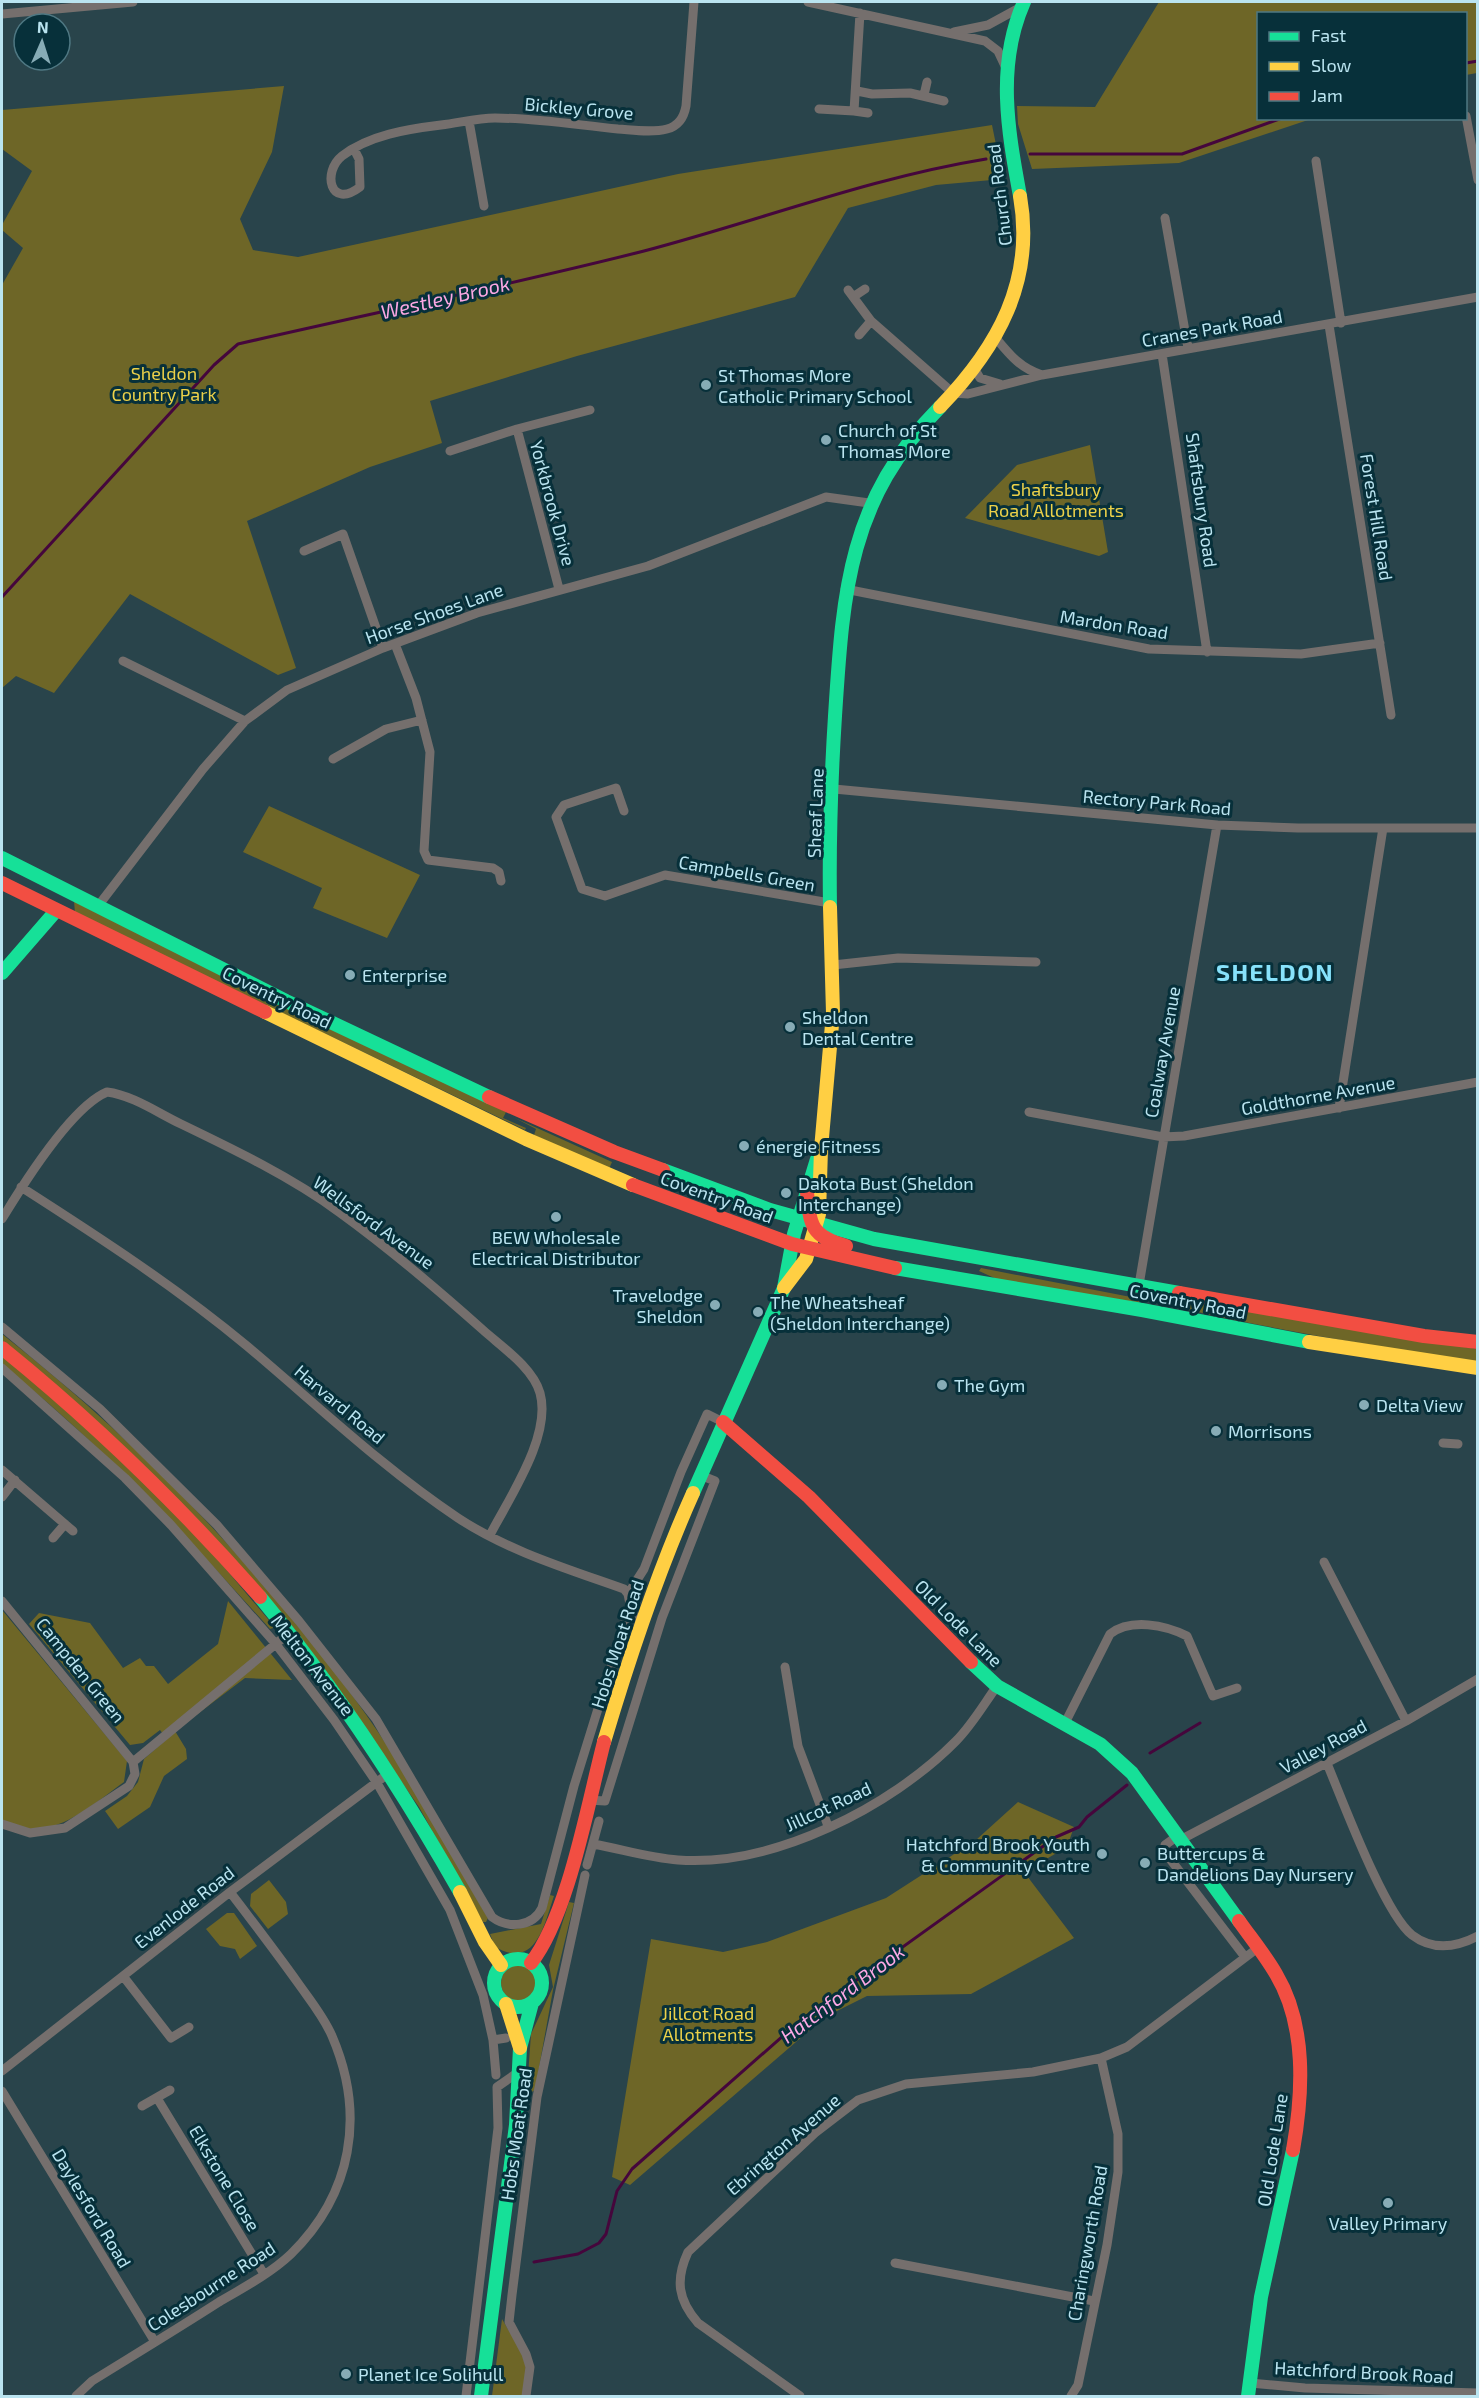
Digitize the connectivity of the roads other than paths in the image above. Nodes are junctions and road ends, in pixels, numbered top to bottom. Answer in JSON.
{"nodes":[{"id":1,"x":133,"y":2,"type":"edge"},
{"id":2,"x":694,"y":2,"type":"edge"},
{"id":3,"x":808,"y":2,"type":"edge"},
{"id":4,"x":84,"y":4,"type":"edge"},
{"id":5,"x":1022,"y":4,"type":"edge"},
{"id":6,"x":860,"y":13,"type":"junction"},
{"id":7,"x":2,"y":15,"type":"edge"},
{"id":8,"x":951,"y":33,"type":"junction"},
{"id":9,"x":1007,"y":70,"type":"junction"},
{"id":10,"x":927,"y":82,"type":"dead end"},
{"id":11,"x":857,"y":90,"type":"junction"},
{"id":12,"x":924,"y":95,"type":"junction"},
{"id":13,"x":944,"y":101,"type":"dead end"},
{"id":14,"x":819,"y":109,"type":"dead end"},
{"id":15,"x":854,"y":111,"type":"junction"},
{"id":16,"x":868,"y":113,"type":"dead end"},
{"id":17,"x":1467,"y":120,"type":"edge"},
{"id":18,"x":470,"y":122,"type":"junction"},
{"id":19,"x":354,"y":149,"type":"junction"},
{"id":20,"x":1316,"y":160,"type":"dead end"},
{"id":21,"x":1478,"y":180,"type":"edge"},
{"id":22,"x":484,"y":207,"type":"dead end"},
{"id":23,"x":1165,"y":218,"type":"dead end"},
{"id":24,"x":865,"y":289,"type":"dead end"},
{"id":25,"x":1478,"y":297,"type":"edge"},
{"id":26,"x":871,"y":321,"type":"junction"},
{"id":27,"x":1341,"y":322,"type":"junction"},
{"id":28,"x":1329,"y":325,"type":"junction"},
{"id":29,"x":859,"y":335,"type":"dead end"},
{"id":30,"x":995,"y":337,"type":"junction"},
{"id":31,"x":1188,"y":348,"type":"junction"},
{"id":32,"x":1162,"y":354,"type":"junction"},
{"id":33,"x":974,"y":368,"type":"junction"},
{"id":34,"x":1042,"y":375,"type":"junction"},
{"id":35,"x":1008,"y":385,"type":"junction"},
{"id":36,"x":953,"y":393,"type":"junction"},
{"id":37,"x":590,"y":410,"type":"dead end"},
{"id":38,"x":517,"y":429,"type":"junction"},
{"id":39,"x":450,"y":451,"type":"dead end"},
{"id":40,"x":879,"y":485,"type":"joint"},
{"id":41,"x":869,"y":503,"type":"junction"},
{"id":42,"x":304,"y":551,"type":"dead end"},
{"id":43,"x":559,"y":589,"type":"junction"},
{"id":44,"x":845,"y":589,"type":"junction"},
{"id":45,"x":1380,"y":643,"type":"junction"},
{"id":46,"x":394,"y":644,"type":"junction"},
{"id":47,"x":383,"y":648,"type":"junction"},
{"id":48,"x":1207,"y":652,"type":"junction"},
{"id":49,"x":123,"y":661,"type":"dead end"},
{"id":50,"x":1391,"y":715,"type":"dead end"},
{"id":51,"x":422,"y":720,"type":"junction"},
{"id":52,"x":245,"y":721,"type":"junction"},
{"id":53,"x":333,"y":759,"type":"dead end"},
{"id":54,"x":834,"y":789,"type":"junction"},
{"id":55,"x":624,"y":811,"type":"dead end"},
{"id":56,"x":1217,"y":825,"type":"junction"},
{"id":57,"x":1383,"y":828,"type":"junction"},
{"id":58,"x":1478,"y":828,"type":"edge"},
{"id":59,"x":2,"y":858,"type":"edge"},
{"id":60,"x":2,"y":870,"type":"edge"},
{"id":61,"x":501,"y":881,"type":"dead end"},
{"id":62,"x":2,"y":883,"type":"edge"},
{"id":63,"x":830,"y":903,"type":"junction"},
{"id":64,"x":98,"y":906,"type":"junction"},
{"id":65,"x":55,"y":912,"type":"junction"},
{"id":66,"x":1036,"y":962,"type":"dead end"},
{"id":67,"x":832,"y":965,"type":"junction"},
{"id":68,"x":2,"y":973,"type":"edge"},
{"id":69,"x":1478,"y":1082,"type":"edge"},
{"id":70,"x":1339,"y":1108,"type":"junction"},
{"id":71,"x":1029,"y":1112,"type":"dead end"},
{"id":72,"x":1163,"y":1137,"type":"junction"},
{"id":73,"x":820,"y":1149,"type":"junction"},
{"id":74,"x":614,"y":1152,"type":"junction"},
{"id":75,"x":21,"y":1187,"type":"junction"},
{"id":76,"x":2,"y":1219,"type":"edge"},
{"id":77,"x":814,"y":1225,"type":"junction"},
{"id":78,"x":797,"y":1245,"type":"junction"},
{"id":79,"x":977,"y":1282,"type":"junction"},
{"id":80,"x":784,"y":1288,"type":"junction"},
{"id":81,"x":1141,"y":1298,"type":"junction"},
{"id":82,"x":2,"y":1327,"type":"edge"},
{"id":83,"x":1478,"y":1342,"type":"edge"},
{"id":84,"x":2,"y":1348,"type":"edge"},
{"id":85,"x":2,"y":1368,"type":"edge"},
{"id":86,"x":1478,"y":1368,"type":"edge"},
{"id":87,"x":723,"y":1422,"type":"junction"},
{"id":88,"x":1443,"y":1443,"type":"dead end"},
{"id":89,"x":1458,"y":1444,"type":"dead end"},
{"id":90,"x":2,"y":1470,"type":"edge"},
{"id":91,"x":700,"y":1474,"type":"junction"},
{"id":92,"x":15,"y":1480,"type":"junction"},
{"id":93,"x":2,"y":1497,"type":"edge"},
{"id":94,"x":65,"y":1524,"type":"junction"},
{"id":95,"x":73,"y":1531,"type":"dead end"},
{"id":96,"x":490,"y":1535,"type":"junction"},
{"id":97,"x":53,"y":1538,"type":"dead end"},
{"id":98,"x":1324,"y":1562,"type":"dead end"},
{"id":99,"x":644,"y":1569,"type":"junction"},
{"id":100,"x":660,"y":1573,"type":"junction"},
{"id":101,"x":628,"y":1594,"type":"junction"},
{"id":102,"x":2,"y":1601,"type":"edge"},
{"id":103,"x":629,"y":1609,"type":"junction"},
{"id":104,"x":643,"y":1621,"type":"junction"},
{"id":105,"x":289,"y":1633,"type":"junction"},
{"id":106,"x":275,"y":1642,"type":"junction"},
{"id":107,"x":785,"y":1667,"type":"dead end"},
{"id":108,"x":1478,"y":1679,"type":"edge"},
{"id":109,"x":998,"y":1686,"type":"junction"},
{"id":110,"x":1237,"y":1688,"type":"dead end"},
{"id":111,"x":1406,"y":1721,"type":"junction"},
{"id":112,"x":1064,"y":1725,"type":"junction"},
{"id":113,"x":1326,"y":1761,"type":"junction"},
{"id":114,"x":133,"y":1762,"type":"junction"},
{"id":115,"x":389,"y":1773,"type":"junction"},
{"id":116,"x":376,"y":1783,"type":"junction"},
{"id":117,"x":588,"y":1800,"type":"junction"},
{"id":118,"x":599,"y":1821,"type":"dead end"},
{"id":119,"x":2,"y":1824,"type":"edge"},
{"id":120,"x":828,"y":1826,"type":"junction"},
{"id":121,"x":1180,"y":1837,"type":"junction"},
{"id":122,"x":593,"y":1844,"type":"junction"},
{"id":123,"x":230,"y":1892,"type":"junction"},
{"id":124,"x":498,"y":1922,"type":"junction"},
{"id":125,"x":480,"y":1927,"type":"junction"},
{"id":126,"x":1478,"y":1936,"type":"edge"},
{"id":127,"x":1259,"y":1947,"type":"junction"},
{"id":128,"x":1245,"y":1958,"type":"junction"},
{"id":129,"x":531,"y":1963,"type":"junction"},
{"id":130,"x":501,"y":1965,"type":"junction"},
{"id":131,"x":123,"y":1976,"type":"junction"},
{"id":132,"x":532,"y":2003,"type":"junction"},
{"id":133,"x":506,"y":2004,"type":"junction"},
{"id":134,"x":189,"y":2027,"type":"dead end"},
{"id":135,"x":506,"y":2038,"type":"dead end"},
{"id":136,"x":493,"y":2040,"type":"junction"},
{"id":137,"x":520,"y":2048,"type":"junction"},
{"id":138,"x":1101,"y":2058,"type":"junction"},
{"id":139,"x":2,"y":2071,"type":"edge"},
{"id":140,"x":520,"y":2071,"type":"junction"},
{"id":141,"x":496,"y":2075,"type":"dead end"},
{"id":142,"x":170,"y":2090,"type":"dead end"},
{"id":143,"x":2,"y":2091,"type":"edge"},
{"id":144,"x":157,"y":2098,"type":"junction"},
{"id":145,"x":142,"y":2106,"type":"dead end"},
{"id":146,"x":895,"y":2263,"type":"dead end"},
{"id":147,"x":264,"y":2274,"type":"junction"},
{"id":148,"x":1094,"y":2301,"type":"junction"},
{"id":149,"x":155,"y":2342,"type":"junction"},
{"id":150,"x":479,"y":2357,"type":"junction"},
{"id":151,"x":1249,"y":2390,"type":"edge"},
{"id":152,"x":1478,"y":2393,"type":"edge"},
{"id":153,"x":76,"y":2397,"type":"edge"},
{"id":154,"x":466,"y":2397,"type":"edge"},
{"id":155,"x":481,"y":2397,"type":"edge"},
{"id":156,"x":526,"y":2397,"type":"edge"},
{"id":157,"x":800,"y":2397,"type":"edge"},
{"id":158,"x":1071,"y":2397,"type":"edge"}],
"edges":[{"from":1,"to":4,"type":"street"},
{"from":2,"to":18,"type":"street","name":"Bickley Grove"},
{"from":3,"to":6,"type":"street"},
{"from":4,"to":7,"type":"street"},
{"from":5,"to":8,"type":"street"},
{"from":5,"to":9,"type":"main road","name":"Church Road"},
{"from":6,"to":8,"type":"street"},
{"from":6,"to":11,"type":"street"},
{"from":8,"to":9,"type":"street"},
{"from":9,"to":30,"type":"main road","name":"Church Road"},
{"from":10,"to":12,"type":"street"},
{"from":11,"to":12,"type":"street"},
{"from":11,"to":15,"type":"street"},
{"from":12,"to":13,"type":"street"},
{"from":14,"to":15,"type":"street"},
{"from":15,"to":16,"type":"street"},
{"from":17,"to":21,"type":"street"},
{"from":18,"to":19,"type":"street","name":"Bickley Grove"},
{"from":18,"to":22,"type":"street"},
{"from":19,"to":19,"type":"street","name":"Bickley Grove"},
{"from":20,"to":27,"type":"street"},
{"from":23,"to":31,"type":"street"},
{"from":24,"to":26,"type":"street"},
{"from":25,"to":27,"type":"street","name":"Cranes Park Road"},
{"from":26,"to":29,"type":"street"},
{"from":26,"to":36,"type":"street"},
{"from":27,"to":28,"type":"street","name":"Cranes Park Road"},
{"from":28,"to":31,"type":"street","name":"Cranes Park Road"},
{"from":28,"to":45,"type":"street","name":"Forest Hill Road"},
{"from":30,"to":33,"type":"main road","name":"Church Road"},
{"from":30,"to":34,"type":"street"},
{"from":31,"to":32,"type":"street","name":"Cranes Park Road"},
{"from":32,"to":34,"type":"street","name":"Cranes Park Road"},
{"from":32,"to":48,"type":"street","name":"Shaftsbury Road"},
{"from":33,"to":35,"type":"street"},
{"from":33,"to":36,"type":"main road","name":"Church Road"},
{"from":34,"to":35,"type":"street","name":"Cranes Park Road"},
{"from":35,"to":36,"type":"street","name":"Cranes Park Road"},
{"from":36,"to":40,"type":"main road","name":"Church Road"},
{"from":37,"to":38,"type":"street","name":"Yorkbrook Drive"},
{"from":38,"to":39,"type":"street"},
{"from":38,"to":43,"type":"street","name":"Yorkbrook Drive"},
{"from":40,"to":41,"type":"main road","name":"Sheaf Lane"},
{"from":41,"to":43,"type":"street","name":"Horse Shoes Lane"},
{"from":41,"to":44,"type":"main road","name":"Sheaf Lane"},
{"from":42,"to":47,"type":"street"},
{"from":43,"to":46,"type":"street","name":"Horse Shoes Lane"},
{"from":44,"to":48,"type":"street","name":"Mardon Road"},
{"from":44,"to":54,"type":"main road","name":"Sheaf Lane"},
{"from":45,"to":48,"type":"street","name":"Mardon Road"},
{"from":45,"to":50,"type":"street","name":"Forest Hill Road"},
{"from":46,"to":47,"type":"street","name":"Horse Shoes Lane"},
{"from":46,"to":51,"type":"street"},
{"from":47,"to":52,"type":"street","name":"Horse Shoes Lane"},
{"from":49,"to":52,"type":"street"},
{"from":51,"to":53,"type":"street"},
{"from":51,"to":61,"type":"street"},
{"from":52,"to":64,"type":"street","name":"Horse Shoes Lane"},
{"from":54,"to":56,"type":"street","name":"Rectory Park Road"},
{"from":54,"to":63,"type":"main road","name":"Sheaf Lane"},
{"from":55,"to":63,"type":"street","name":"Campbells Green"},
{"from":56,"to":57,"type":"street","name":"Rectory Park Road"},
{"from":56,"to":72,"type":"street","name":"Coalway Avenue"},
{"from":57,"to":58,"type":"street","name":"Rectory Park Road"},
{"from":57,"to":70,"type":"street"},
{"from":59,"to":64,"type":"main road","name":"Coventry Road"},
{"from":60,"to":65,"type":"main road"},
{"from":62,"to":65,"type":"main road","name":"Coventry Road"},
{"from":63,"to":67,"type":"main road","name":"Sheaf Lane"},
{"from":64,"to":74,"type":"main road","name":"Coventry Road"},
{"from":65,"to":68,"type":"main road"},
{"from":65,"to":78,"type":"main road","name":"Coventry Road"},
{"from":66,"to":67,"type":"street"},
{"from":67,"to":73,"type":"main road","name":"Sheaf Lane"},
{"from":69,"to":70,"type":"street","name":"Goldthorne Avenue"},
{"from":70,"to":72,"type":"street","name":"Goldthorne Avenue"},
{"from":71,"to":72,"type":"street","name":"Goldthorne Avenue"},
{"from":72,"to":81,"type":"street","name":"Coalway Avenue"},
{"from":73,"to":77,"type":"main road","name":"Sheaf Lane"},
{"from":73,"to":77,"type":"main road","name":"Sheaf Lane"},
{"from":74,"to":77,"type":"main road","name":"Coventry Road"},
{"from":74,"to":78,"type":"main road"},
{"from":75,"to":76,"type":"street","name":"Wellsford Avenue"},
{"from":75,"to":96,"type":"street","name":"Harvard Road"},
{"from":75,"to":96,"type":"street","name":"Wellsford Avenue"},
{"from":77,"to":78,"type":"main road","name":"Hobs Moat Road"},
{"from":77,"to":78,"type":"main road","name":"Hobs Moat Road"},
{"from":77,"to":79,"type":"main road"},
{"from":77,"to":81,"type":"main road","name":"Coventry Road"},
{"from":78,"to":79,"type":"main road","name":"Coventry Road"},
{"from":78,"to":80,"type":"main road","name":"Hobs Moat Road"},
{"from":78,"to":80,"type":"main road","name":"Hobs Moat Road"},
{"from":79,"to":81,"type":"main road","name":"Coventry Road"},
{"from":80,"to":87,"type":"main road","name":"Hobs Moat Road"},
{"from":81,"to":83,"type":"main road","name":"Coventry Road"},
{"from":81,"to":86,"type":"main road","name":"Coventry Road"},
{"from":82,"to":124,"type":"street","name":"Melton Avenue"},
{"from":84,"to":105,"type":"main road","name":"Melton Avenue"},
{"from":85,"to":106,"type":"street","name":"Melton Avenue"},
{"from":87,"to":91,"type":"main road","name":"Hobs Moat Road"},
{"from":87,"to":99,"type":"street","name":"Hobs Moat Road"},
{"from":87,"to":109,"type":"main road","name":"Old Lode Lane"},
{"from":88,"to":89,"type":"street"},
{"from":90,"to":92,"type":"street"},
{"from":91,"to":100,"type":"main road","name":"Hobs Moat Road"},
{"from":91,"to":117,"type":"street","name":"Hobs Moat Road"},
{"from":92,"to":93,"type":"street"},
{"from":92,"to":94,"type":"street"},
{"from":94,"to":95,"type":"street"},
{"from":94,"to":97,"type":"street"},
{"from":96,"to":101,"type":"street","name":"Harvard Road"},
{"from":98,"to":111,"type":"street"},
{"from":99,"to":100,"type":"street"},
{"from":99,"to":101,"type":"street","name":"Hobs Moat Road"},
{"from":100,"to":104,"type":"main road","name":"Hobs Moat Road"},
{"from":101,"to":103,"type":"street"},
{"from":102,"to":114,"type":"street","name":"Campden Green"},
{"from":103,"to":104,"type":"street"},
{"from":103,"to":124,"type":"street","name":"Hobs Moat Road"},
{"from":104,"to":117,"type":"main road","name":"Hobs Moat Road"},
{"from":105,"to":106,"type":"street"},
{"from":105,"to":115,"type":"main road","name":"Melton Avenue"},
{"from":106,"to":114,"type":"street"},
{"from":106,"to":116,"type":"street","name":"Melton Avenue"},
{"from":107,"to":120,"type":"street"},
{"from":108,"to":111,"type":"street","name":"Valley Road"},
{"from":109,"to":112,"type":"main road","name":"Old Lode Lane"},
{"from":109,"to":120,"type":"street","name":"Jillcot Road"},
{"from":110,"to":112,"type":"street"},
{"from":111,"to":113,"type":"street","name":"Valley Road"},
{"from":112,"to":121,"type":"main road","name":"Old Lode Lane"},
{"from":113,"to":121,"type":"street","name":"Valley Road"},
{"from":113,"to":126,"type":"street"},
{"from":114,"to":119,"type":"street"},
{"from":115,"to":116,"type":"street","name":"Evenlode Road"},
{"from":115,"to":125,"type":"main road","name":"Melton Avenue"},
{"from":116,"to":123,"type":"street","name":"Evenlode Road"},
{"from":116,"to":136,"type":"street","name":"Melton Avenue"},
{"from":117,"to":129,"type":"main road","name":"Hobs Moat Road"},
{"from":118,"to":122,"type":"street","name":"Hobs Moat Road"},
{"from":120,"to":122,"type":"street","name":"Jillcot Road"},
{"from":121,"to":127,"type":"main road","name":"Old Lode Lane"},
{"from":121,"to":128,"type":"street"},
{"from":122,"to":156,"type":"street","name":"Hobs Moat Road"},
{"from":123,"to":131,"type":"street","name":"Evenlode Road"},
{"from":123,"to":147,"type":"street","name":"Colesbourne Road"},
{"from":124,"to":125,"type":"street"},
{"from":125,"to":130,"type":"main road","name":"Melton Avenue"},
{"from":127,"to":128,"type":"street","name":"Ebrington Avenue"},
{"from":127,"to":151,"type":"main road","name":"Old Lode Lane"},
{"from":128,"to":138,"type":"street","name":"Ebrington Avenue"},
{"from":129,"to":130,"type":"main road"},
{"from":129,"to":132,"type":"main road"},
{"from":130,"to":133,"type":"main road"},
{"from":131,"to":134,"type":"street"},
{"from":131,"to":139,"type":"street","name":"Evenlode Road"},
{"from":132,"to":133,"type":"main road"},
{"from":132,"to":137,"type":"main road","name":"Hobs Moat Road"},
{"from":133,"to":137,"type":"main road","name":"Hobs Moat Road"},
{"from":135,"to":136,"type":"street"},
{"from":136,"to":141,"type":"street","name":"Melton Avenue"},
{"from":137,"to":140,"type":"main road","name":"Hobs Moat Road"},
{"from":138,"to":148,"type":"street","name":"Charingworth Road"},
{"from":138,"to":157,"type":"street","name":"Ebrington Avenue"},
{"from":140,"to":150,"type":"main road","name":"Hobs Moat Road"},
{"from":140,"to":150,"type":"street"},
{"from":142,"to":144,"type":"street"},
{"from":143,"to":149,"type":"street","name":"Daylesford Road"},
{"from":144,"to":145,"type":"street"},
{"from":144,"to":147,"type":"street","name":"Elkstone Close"},
{"from":146,"to":148,"type":"street"},
{"from":147,"to":149,"type":"street","name":"Colesbourne Road"},
{"from":148,"to":158,"type":"street","name":"Charingworth Road"},
{"from":149,"to":153,"type":"street","name":"Colesbourne Road"},
{"from":150,"to":154,"type":"street"},
{"from":150,"to":155,"type":"main road","name":"Hobs Moat Road"},
{"from":151,"to":152,"type":"street","name":"Hatchford Brook Road"}]}
